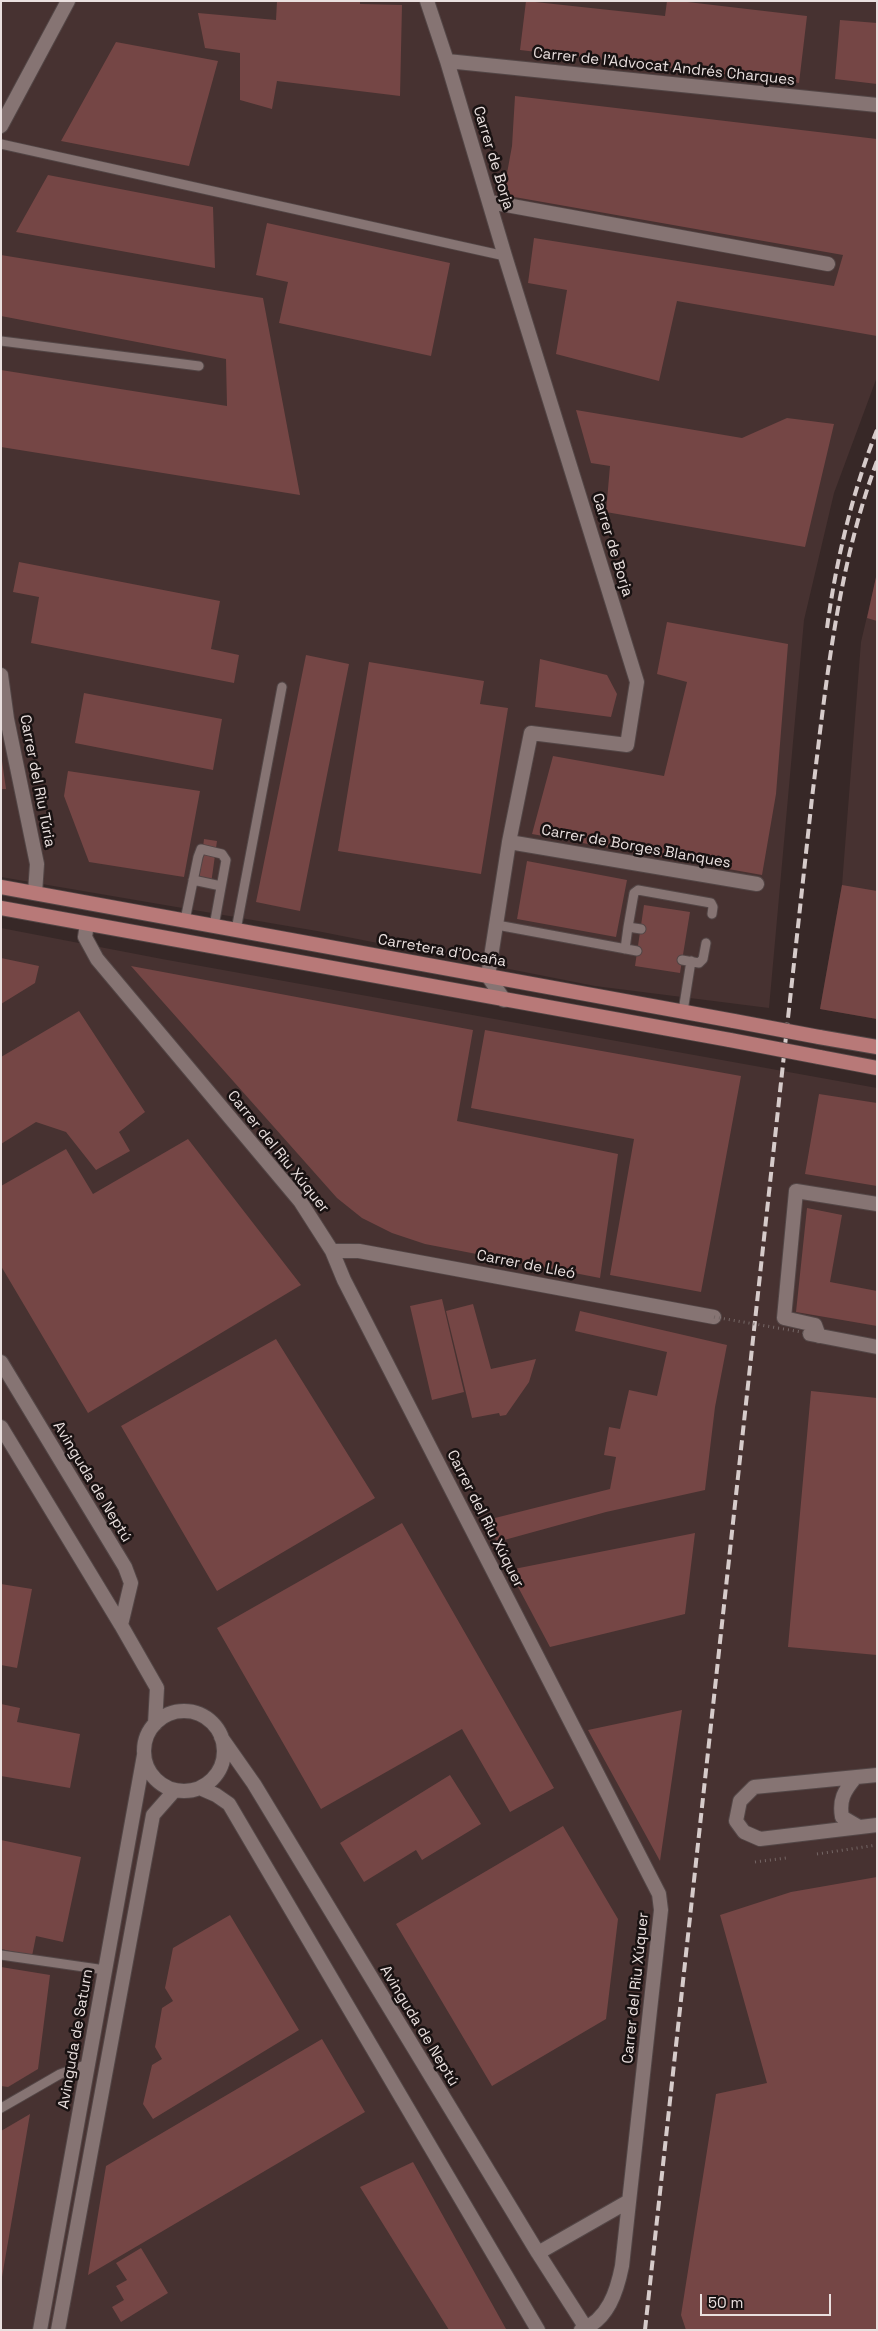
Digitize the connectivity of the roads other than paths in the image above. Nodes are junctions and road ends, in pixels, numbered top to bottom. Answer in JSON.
{"nodes":[{"id":1,"x":68,"y":1,"type":"edge"},
{"id":2,"x":427,"y":1,"type":"edge"},
{"id":3,"x":447,"y":61,"type":"junction"},
{"id":4,"x":877,"y":106,"type":"edge"},
{"id":5,"x":1,"y":126,"type":"edge"},
{"id":6,"x":1,"y":144,"type":"edge"},
{"id":7,"x":490,"y":202,"type":"junction"},
{"id":8,"x":505,"y":256,"type":"junction"},
{"id":9,"x":828,"y":264,"type":"dead end"},
{"id":10,"x":1,"y":341,"type":"edge"},
{"id":11,"x":198,"y":366,"type":"dead end"},
{"id":12,"x":1,"y":675,"type":"edge"},
{"id":13,"x":282,"y":687,"type":"dead end"},
{"id":14,"x":509,"y":842,"type":"junction"},
{"id":15,"x":193,"y":880,"type":"junction"},
{"id":16,"x":757,"y":884,"type":"dead end"},
{"id":17,"x":221,"y":886,"type":"junction"},
{"id":18,"x":1,"y":887,"type":"edge"},
{"id":19,"x":35,"y":893,"type":"junction"},
{"id":20,"x":1,"y":908,"type":"edge"},
{"id":21,"x":712,"y":914,"type":"dead end"},
{"id":22,"x":185,"y":920,"type":"junction"},
{"id":23,"x":87,"y":924,"type":"junction"},
{"id":24,"x":496,"y":925,"type":"junction"},
{"id":25,"x":214,"y":926,"type":"junction"},
{"id":26,"x":628,"y":927,"type":"junction"},
{"id":27,"x":641,"y":929,"type":"dead end"},
{"id":28,"x":236,"y":930,"type":"junction"},
{"id":29,"x":706,"y":943,"type":"dead end"},
{"id":30,"x":625,"y":949,"type":"junction"},
{"id":31,"x":637,"y":951,"type":"dead end"},
{"id":32,"x":488,"y":976,"type":"junction"},
{"id":33,"x":504,"y":1000,"type":"junction"},
{"id":34,"x":683,"y":1012,"type":"junction"},
{"id":35,"x":877,"y":1047,"type":"edge"},
{"id":36,"x":877,"y":1068,"type":"edge"},
{"id":37,"x":877,"y":1204,"type":"edge"},
{"id":38,"x":332,"y":1251,"type":"junction"},
{"id":39,"x":714,"y":1317,"type":"road end"},
{"id":40,"x":877,"y":1347,"type":"edge"},
{"id":41,"x":1,"y":1362,"type":"edge"},
{"id":42,"x":1,"y":1427,"type":"edge"},
{"id":43,"x":121,"y":1625,"type":"junction"},
{"id":44,"x":155,"y":1724,"type":"junction"},
{"id":45,"x":221,"y":1737,"type":"junction"},
{"id":46,"x":144,"y":1755,"type":"junction"},
{"id":47,"x":877,"y":1775,"type":"edge"},
{"id":48,"x":855,"y":1778,"type":"junction"},
{"id":49,"x":200,"y":1788,"type":"junction"},
{"id":50,"x":175,"y":1790,"type":"junction"},
{"id":51,"x":877,"y":1825,"type":"edge"},
{"id":52,"x":859,"y":1827,"type":"junction"},
{"id":53,"x":1,"y":1955,"type":"edge"},
{"id":54,"x":105,"y":1970,"type":"junction"},
{"id":55,"x":88,"y":2064,"type":"junction"},
{"id":56,"x":1,"y":2108,"type":"edge"},
{"id":57,"x":629,"y":2201,"type":"junction"},
{"id":58,"x":538,"y":2253,"type":"junction"},
{"id":59,"x":584,"y":2329,"type":"edge"},
{"id":60,"x":40,"y":2330,"type":"edge"},
{"id":61,"x":58,"y":2330,"type":"edge"},
{"id":62,"x":538,"y":2330,"type":"edge"}],
"edges":[{"from":1,"to":5,"type":"street"},
{"from":2,"to":3,"type":"street","name":"Carrer de Borja"},
{"from":3,"to":4,"type":"street","name":"Carrer de l'Advocat Andrés Charques"},
{"from":3,"to":7,"type":"street","name":"Carrer de Borja"},
{"from":6,"to":8,"type":"lane"},
{"from":7,"to":8,"type":"street","name":"Carrer de Borja"},
{"from":7,"to":9,"type":"street"},
{"from":8,"to":14,"type":"street","name":"Carrer de Borja"},
{"from":10,"to":11,"type":"lane"},
{"from":12,"to":19,"type":"street","name":"Carrer del Riu Túria"},
{"from":13,"to":28,"type":"lane"},
{"from":14,"to":16,"type":"street","name":"Carrer de Borges Blanques"},
{"from":14,"to":24,"type":"street","name":"Carrer de Borja"},
{"from":15,"to":17,"type":"lane"},
{"from":15,"to":17,"type":"lane"},
{"from":15,"to":22,"type":"lane"},
{"from":17,"to":25,"type":"lane"},
{"from":18,"to":19,"type":"main road","name":"Carretera d'Ocaña"},
{"from":19,"to":22,"type":"main road","name":"Carretera d'Ocaña"},
{"from":20,"to":23,"type":"main road"},
{"from":21,"to":26,"type":"lane"},
{"from":22,"to":25,"type":"main road","name":"Carretera d'Ocaña"},
{"from":23,"to":33,"type":"main road"},
{"from":23,"to":38,"type":"street","name":"Carrer del Riu Xúquer"},
{"from":24,"to":30,"type":"lane"},
{"from":24,"to":32,"type":"street","name":"Carrer de Borja"},
{"from":25,"to":28,"type":"main road","name":"Carretera d'Ocaña"},
{"from":26,"to":27,"type":"lane"},
{"from":26,"to":30,"type":"lane"},
{"from":28,"to":32,"type":"main road","name":"Carretera d'Ocaña"},
{"from":29,"to":34,"type":"lane"},
{"from":30,"to":31,"type":"lane"},
{"from":32,"to":33,"type":"street"},
{"from":32,"to":34,"type":"main road","name":"Carretera d'Ocaña"},
{"from":33,"to":36,"type":"main road","bridge":true},
{"from":34,"to":35,"type":"main road","name":"Carretera d'Ocaña","bridge":true},
{"from":37,"to":40,"type":"street"},
{"from":38,"to":39,"type":"street","name":"Carrer de Lleó"},
{"from":38,"to":57,"type":"street","name":"Carrer del Riu Xúquer"},
{"from":41,"to":43,"type":"street","name":"Avinguda de Neptú"},
{"from":42,"to":43,"type":"street"},
{"from":43,"to":44,"type":"street"},
{"from":44,"to":45,"type":"street"},
{"from":44,"to":46,"type":"street"},
{"from":45,"to":49,"type":"street"},
{"from":45,"to":58,"type":"street","name":"Avinguda de Neptú"},
{"from":46,"to":50,"type":"street"},
{"from":46,"to":54,"type":"street","name":"Avinguda de Saturn"},
{"from":47,"to":48,"type":"street"},
{"from":48,"to":52,"type":"street"},
{"from":48,"to":52,"type":"street"},
{"from":49,"to":50,"type":"street"},
{"from":49,"to":62,"type":"street"},
{"from":50,"to":61,"type":"street"},
{"from":51,"to":52,"type":"street"},
{"from":53,"to":54,"type":"lane"},
{"from":54,"to":55,"type":"street","name":"Avinguda de Saturn"},
{"from":55,"to":56,"type":"lane"},
{"from":55,"to":60,"type":"street","name":"Avinguda de Saturn"},
{"from":57,"to":58,"type":"street"},
{"from":57,"to":59,"type":"street","name":"Carrer del Riu Xúquer"},
{"from":58,"to":59,"type":"street","name":"Avinguda de Neptú"}]}
